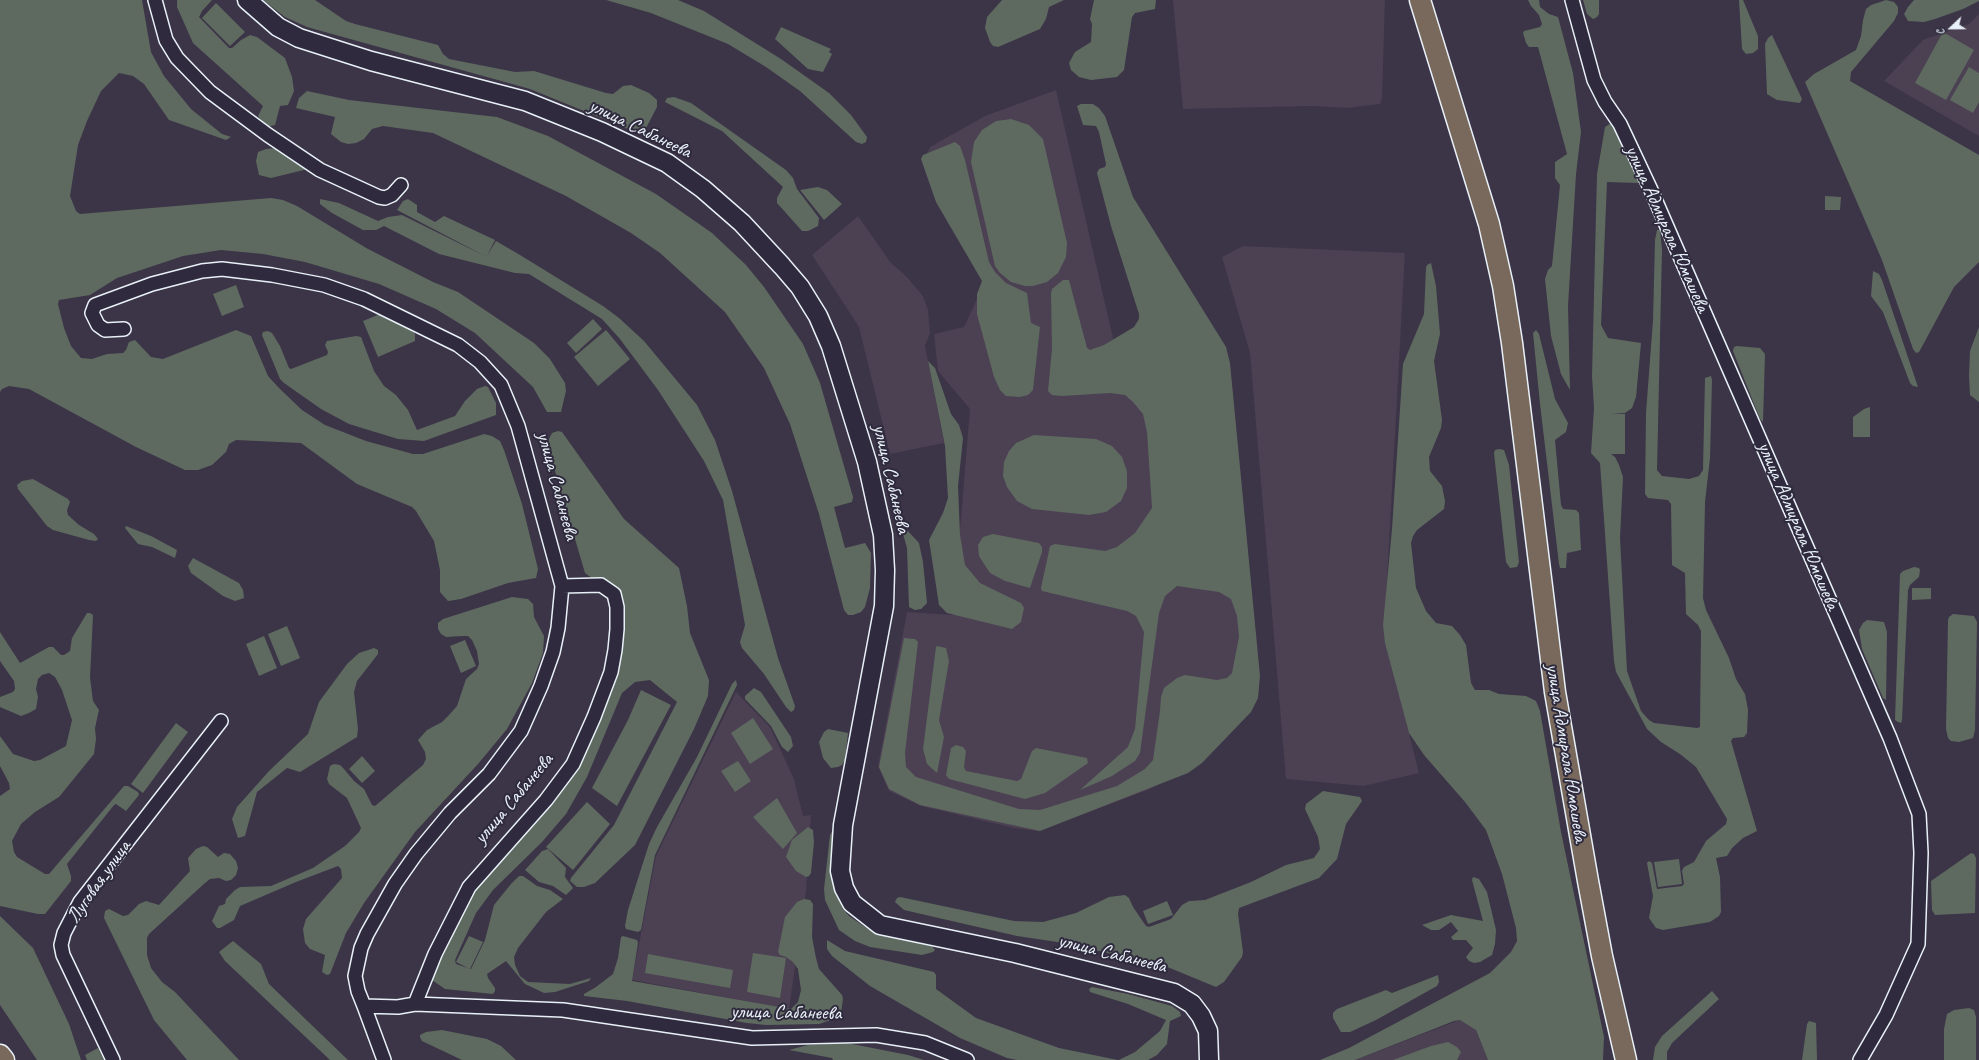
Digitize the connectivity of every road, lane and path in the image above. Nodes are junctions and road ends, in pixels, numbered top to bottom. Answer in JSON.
{"nodes":[{"id":1,"x":155,"y":0,"type":"edge"},
{"id":2,"x":247,"y":0,"type":"edge"},
{"id":3,"x":1420,"y":0,"type":"edge"},
{"id":4,"x":1572,"y":0,"type":"edge"},
{"id":5,"x":401,"y":185,"type":"dead end"},
{"id":6,"x":124,"y":329,"type":"dead end"},
{"id":7,"x":562,"y":586,"type":"junction"},
{"id":8,"x":221,"y":721,"type":"dead end"},
{"id":9,"x":415,"y":1004,"type":"junction"},
{"id":10,"x":364,"y":1006,"type":"junction"},
{"id":11,"x":0,"y":1055,"type":"edge"},
{"id":12,"x":4,"y":1060,"type":"edge"},
{"id":13,"x":113,"y":1060,"type":"edge"},
{"id":14,"x":384,"y":1060,"type":"edge"},
{"id":15,"x":967,"y":1060,"type":"edge"},
{"id":16,"x":1209,"y":1060,"type":"edge"},
{"id":17,"x":1626,"y":1060,"type":"edge"},
{"id":18,"x":1860,"y":1060,"type":"edge"}],
"edges":[{"from":1,"to":5,"type":"street"},
{"from":2,"to":16,"type":"street","name":"улица Сабанеева"},
{"from":3,"to":17,"type":"main road","name":"улица Адмирала Юмашева"},
{"from":4,"to":18,"type":"street","name":"улица Адмирала Юмашева"},
{"from":6,"to":7,"type":"street","name":"улица Сабанеева"},
{"from":7,"to":9,"type":"street","name":"улица Сабанеева"},
{"from":7,"to":10,"type":"street"},
{"from":8,"to":13,"type":"street","name":"Луговая улица"},
{"from":9,"to":10,"type":"street"},
{"from":9,"to":15,"type":"street","name":"улица Сабанеева"},
{"from":10,"to":14,"type":"street"},
{"from":11,"to":12,"type":"main road"}]}
